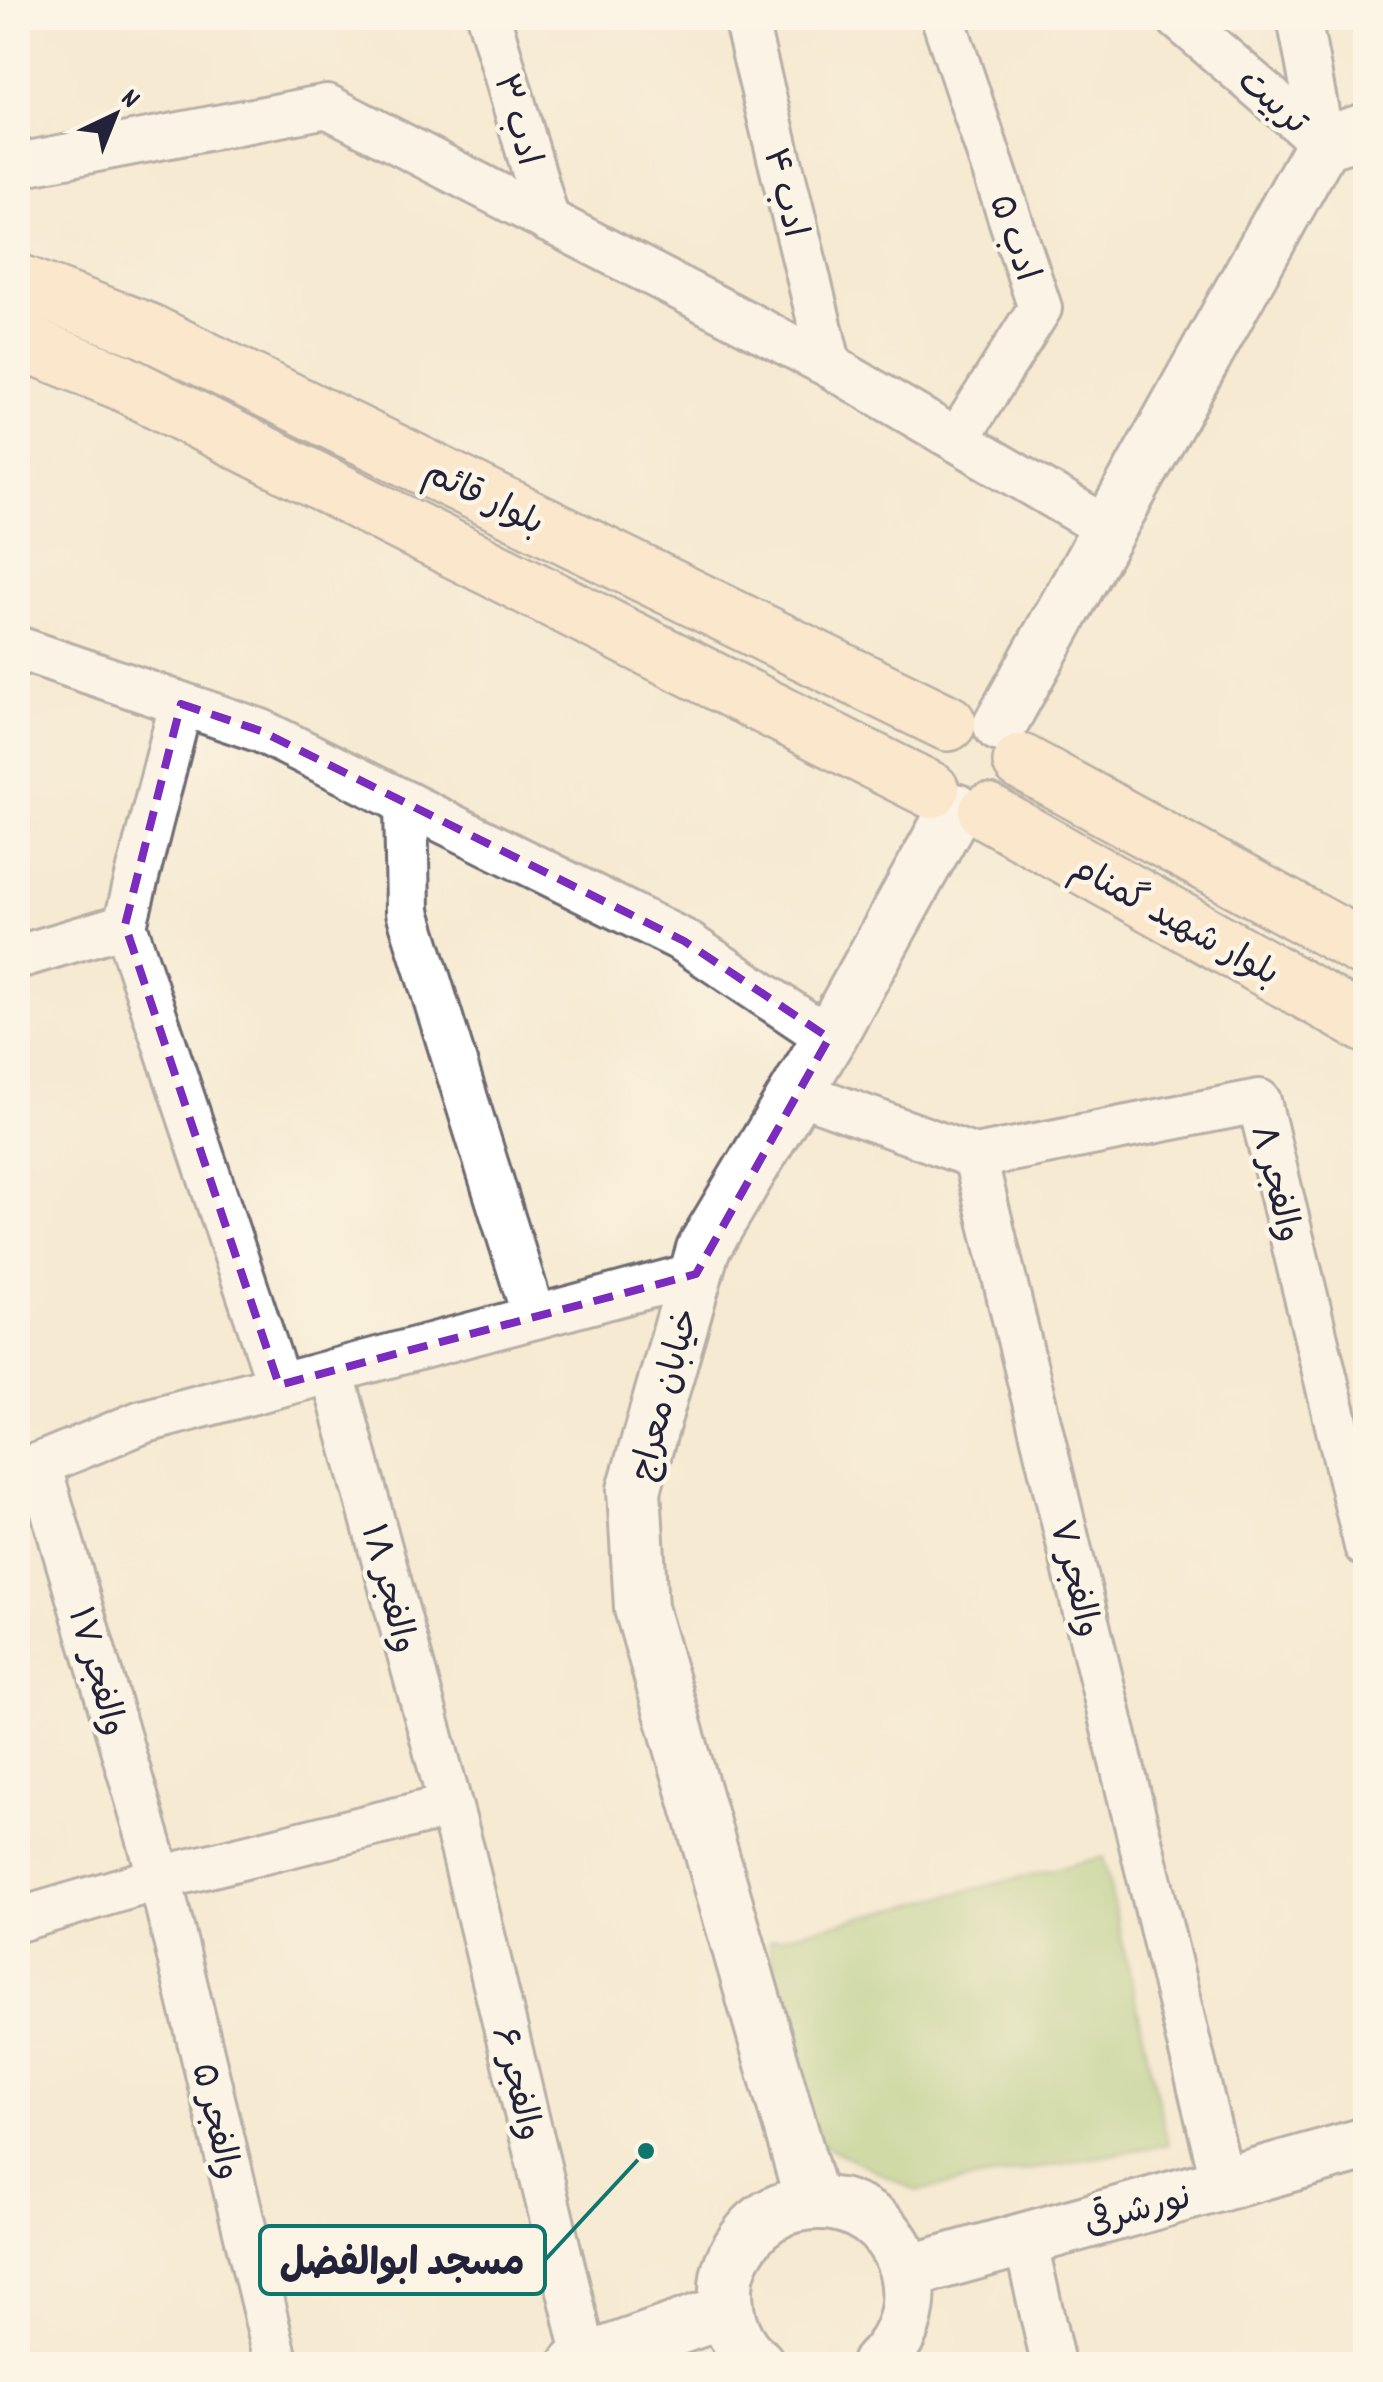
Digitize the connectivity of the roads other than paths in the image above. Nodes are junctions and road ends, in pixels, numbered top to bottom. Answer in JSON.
{"nodes":[{"id":1,"x":489,"y":18,"type":"edge"},
{"id":2,"x":744,"y":18,"type":"edge"},
{"id":3,"x":942,"y":18,"type":"edge"},
{"id":4,"x":1178,"y":18,"type":"edge"},
{"id":5,"x":1299,"y":18,"type":"edge"},
{"id":6,"x":1344,"y":136,"type":"edge"},
{"id":7,"x":18,"y":164,"type":"edge"},
{"id":8,"x":548,"y":221,"type":"junction"},
{"id":9,"x":18,"y":282,"type":"edge"},
{"id":10,"x":18,"y":340,"type":"edge"},
{"id":11,"x":830,"y":366,"type":"junction"},
{"id":12,"x":957,"y":440,"type":"junction"},
{"id":13,"x":1108,"y":530,"type":"junction"},
{"id":14,"x":18,"y":648,"type":"edge"},
{"id":15,"x":181,"y":704,"type":"junction"},
{"id":16,"x":990,"y":737,"type":"junction"},
{"id":17,"x":406,"y":803,"type":"junction"},
{"id":18,"x":958,"y":804,"type":"junction"},
{"id":19,"x":125,"y":925,"type":"junction"},
{"id":20,"x":1366,"y":950,"type":"edge"},
{"id":21,"x":18,"y":957,"type":"edge"},
{"id":22,"x":1366,"y":1025,"type":"edge"},
{"id":23,"x":828,"y":1038,"type":"junction"},
{"id":24,"x":797,"y":1092,"type":"junction"},
{"id":25,"x":975,"y":1156,"type":"junction"},
{"id":26,"x":696,"y":1274,"type":"junction"},
{"id":27,"x":534,"y":1317,"type":"junction"},
{"id":28,"x":332,"y":1371,"type":"junction"},
{"id":29,"x":280,"y":1385,"type":"junction"},
{"id":30,"x":28,"y":1468,"type":"edge"},
{"id":31,"x":1366,"y":1546,"type":"edge"},
{"id":32,"x":450,"y":1806,"type":"junction"},
{"id":33,"x":160,"y":1878,"type":"junction"},
{"id":34,"x":18,"y":1920,"type":"edge"},
{"id":35,"x":1366,"y":2144,"type":"edge"},
{"id":36,"x":1223,"y":2184,"type":"junction"},
{"id":37,"x":812,"y":2202,"type":"junction"},
{"id":38,"x":1025,"y":2239,"type":"junction"},
{"id":39,"x":908,"y":2272,"type":"junction"},
{"id":40,"x":726,"y":2311,"type":"junction"},
{"id":41,"x":581,"y":2363,"type":"edge"},
{"id":42,"x":277,"y":2364,"type":"edge"},
{"id":43,"x":758,"y":2364,"type":"edge"},
{"id":44,"x":878,"y":2364,"type":"edge"},
{"id":45,"x":1053,"y":2364,"type":"edge"}],
"edges":[{"from":1,"to":8,"type":"street","name":"ادب ۳"},
{"from":2,"to":11,"type":"street","name":"ادب ۴"},
{"from":3,"to":12,"type":"street","name":"ادب ۵"},
{"from":4,"to":6,"type":"street","name":"تربیت"},
{"from":5,"to":6,"type":"street"},
{"from":6,"to":13,"type":"street"},
{"from":7,"to":8,"type":"street"},
{"from":8,"to":11,"type":"street"},
{"from":9,"to":16,"type":"main road","name":"بلوار قائم"},
{"from":10,"to":18,"type":"main road","name":"بلوار قائم"},
{"from":11,"to":12,"type":"street"},
{"from":12,"to":13,"type":"street"},
{"from":13,"to":16,"type":"street"},
{"from":14,"to":15,"type":"street"},
{"from":15,"to":17,"type":"street"},
{"from":15,"to":19,"type":"street"},
{"from":16,"to":18,"type":"main road"},
{"from":16,"to":18,"type":"main road"},
{"from":16,"to":20,"type":"main road","name":"بلوار شهید گمنام"},
{"from":17,"to":23,"type":"street"},
{"from":17,"to":27,"type":"street"},
{"from":18,"to":22,"type":"main road","name":"بلوار شهید گمنام"},
{"from":18,"to":23,"type":"street","name":"خیابان معراج"},
{"from":19,"to":21,"type":"street"},
{"from":19,"to":29,"type":"street"},
{"from":23,"to":24,"type":"street","name":"خیابان معراج"},
{"from":24,"to":25,"type":"street"},
{"from":24,"to":26,"type":"street","name":"خیابان معراج"},
{"from":25,"to":31,"type":"street","name":"والفجر ۸"},
{"from":25,"to":36,"type":"street","name":"والفجر ۷"},
{"from":26,"to":27,"type":"street"},
{"from":26,"to":37,"type":"street","name":"خیابان معراج"},
{"from":27,"to":28,"type":"street"},
{"from":28,"to":29,"type":"street"},
{"from":28,"to":32,"type":"street","name":"والفجر ۱۸"},
{"from":29,"to":30,"type":"street"},
{"from":30,"to":33,"type":"street","name":"والفجر ۱۷"},
{"from":32,"to":33,"type":"street"},
{"from":32,"to":41,"type":"street","name":"والفجر ۶"},
{"from":33,"to":34,"type":"street"},
{"from":33,"to":42,"type":"street","name":"والفجر ۵"},
{"from":35,"to":36,"type":"street","name":"نورشرقی"},
{"from":36,"to":38,"type":"street","name":"نورشرقی"},
{"from":37,"to":39,"type":"street"},
{"from":37,"to":40,"type":"street"},
{"from":38,"to":39,"type":"street","name":"نورشرقی"},
{"from":38,"to":45,"type":"street"},
{"from":39,"to":44,"type":"street"},
{"from":40,"to":41,"type":"street"},
{"from":40,"to":43,"type":"street"}]}
